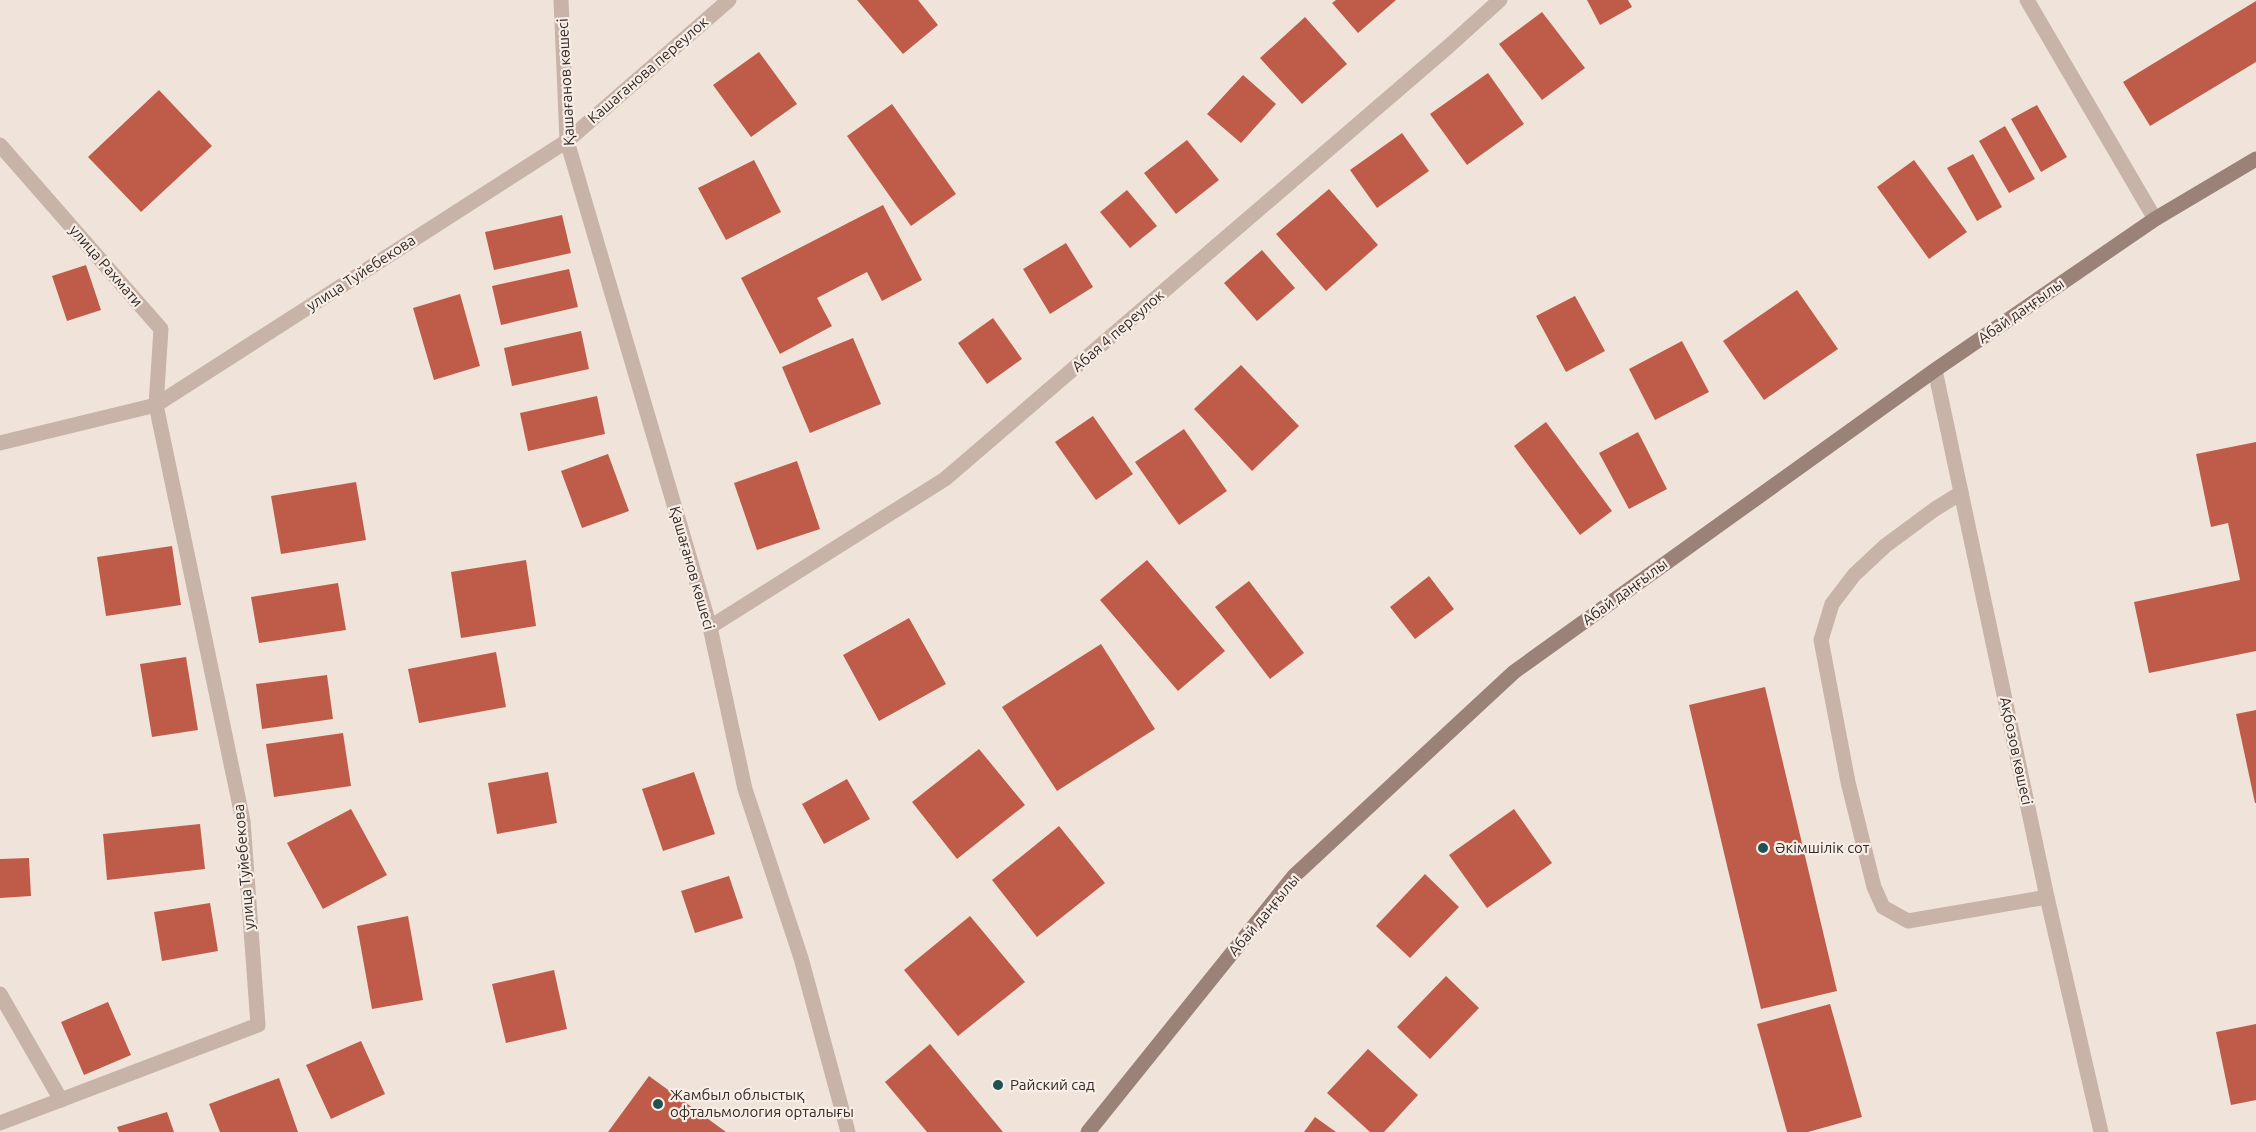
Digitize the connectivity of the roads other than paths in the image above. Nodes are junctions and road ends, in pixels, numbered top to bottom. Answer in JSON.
{"nodes":[{"id":1,"x":561,"y":0,"type":"edge"},
{"id":2,"x":729,"y":0,"type":"edge"},
{"id":3,"x":1500,"y":0,"type":"edge"},
{"id":4,"x":2027,"y":0,"type":"edge"},
{"id":5,"x":567,"y":141,"type":"junction"},
{"id":6,"x":0,"y":145,"type":"edge"},
{"id":7,"x":2256,"y":159,"type":"edge"},
{"id":8,"x":2155,"y":219,"type":"junction"},
{"id":9,"x":1935,"y":370,"type":"junction"},
{"id":10,"x":156,"y":405,"type":"junction"},
{"id":11,"x":0,"y":443,"type":"edge"},
{"id":12,"x":1961,"y":493,"type":"junction"},
{"id":13,"x":710,"y":627,"type":"junction"},
{"id":14,"x":2047,"y":897,"type":"junction"},
{"id":15,"x":0,"y":994,"type":"edge"},
{"id":16,"x":61,"y":1100,"type":"junction"},
{"id":17,"x":0,"y":1123,"type":"edge"},
{"id":18,"x":848,"y":1132,"type":"edge"},
{"id":19,"x":1088,"y":1132,"type":"edge"},
{"id":20,"x":2101,"y":1132,"type":"edge"}],
"edges":[{"from":1,"to":5,"type":"street","name":"Қашағанов көшесі"},
{"from":2,"to":5,"type":"street","name":"Кашаганова переулок"},
{"from":3,"to":13,"type":"street","name":"Абая 4 переулок"},
{"from":4,"to":8,"type":"street"},
{"from":5,"to":10,"type":"street","name":"улица Туйебекова"},
{"from":5,"to":13,"type":"street","name":"Қашағанов көшесі"},
{"from":6,"to":10,"type":"street","name":"улица Рахмати"},
{"from":7,"to":8,"type":"main road","name":"Абай даңғылы"},
{"from":8,"to":9,"type":"main road","name":"Абай даңғылы"},
{"from":9,"to":12,"type":"street","name":"Ақбозов көшесі"},
{"from":9,"to":19,"type":"main road","name":"Абай даңғылы"},
{"from":10,"to":11,"type":"street","name":"улица Туйебекова"},
{"from":10,"to":16,"type":"street","name":"улица Туйебекова"},
{"from":12,"to":14,"type":"street","name":"Ақбозов көшесі"},
{"from":12,"to":14,"type":"street"},
{"from":13,"to":18,"type":"street","name":"Қашағанов көшесі"},
{"from":14,"to":20,"type":"street","name":"Ақбозов көшесі"},
{"from":15,"to":16,"type":"street"},
{"from":16,"to":17,"type":"street","name":"улица Туйебекова"}]}
